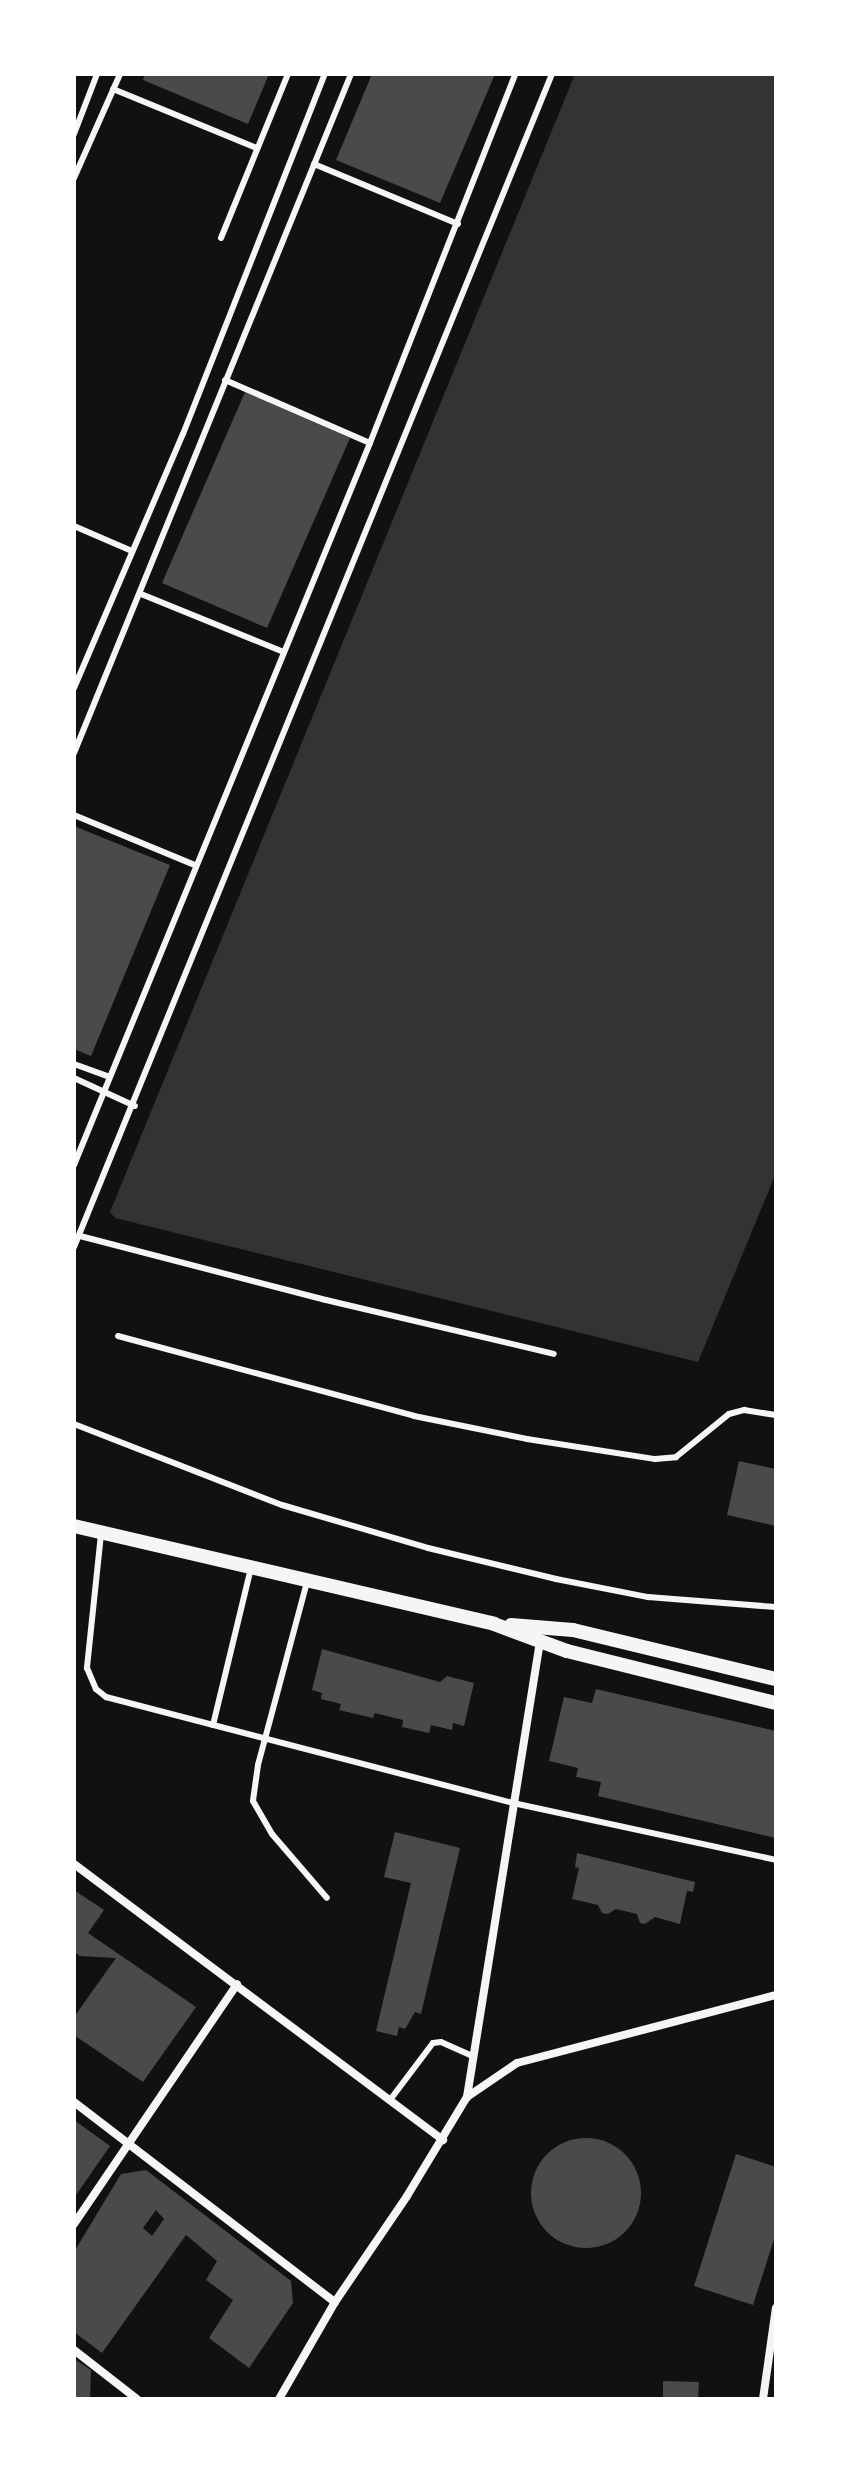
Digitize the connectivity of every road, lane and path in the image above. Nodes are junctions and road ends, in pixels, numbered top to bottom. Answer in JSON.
{"nodes":[{"id":1,"x":97,"y":74,"type":"edge"},
{"id":2,"x":120,"y":74,"type":"edge"},
{"id":3,"x":288,"y":74,"type":"edge"},
{"id":4,"x":325,"y":74,"type":"edge"},
{"id":5,"x":351,"y":74,"type":"edge"},
{"id":6,"x":515,"y":74,"type":"edge"},
{"id":7,"x":552,"y":74,"type":"edge"},
{"id":8,"x":113,"y":89,"type":"junction"},
{"id":9,"x":74,"y":134,"type":"edge"},
{"id":10,"x":257,"y":148,"type":"junction"},
{"id":11,"x":314,"y":164,"type":"junction"},
{"id":12,"x":74,"y":178,"type":"edge"},
{"id":13,"x":458,"y":224,"type":"junction"},
{"id":14,"x":221,"y":238,"type":"dead end"},
{"id":15,"x":225,"y":380,"type":"junction"},
{"id":16,"x":370,"y":443,"type":"junction"},
{"id":17,"x":74,"y":526,"type":"edge"},
{"id":18,"x":132,"y":551,"type":"junction"},
{"id":19,"x":141,"y":594,"type":"junction"},
{"id":20,"x":284,"y":652,"type":"junction"},
{"id":21,"x":74,"y":688,"type":"edge"},
{"id":22,"x":74,"y":753,"type":"edge"},
{"id":23,"x":74,"y":815,"type":"edge"},
{"id":24,"x":195,"y":865,"type":"junction"},
{"id":25,"x":74,"y":1064,"type":"edge"},
{"id":26,"x":109,"y":1077,"type":"junction"},
{"id":27,"x":74,"y":1078,"type":"edge"},
{"id":28,"x":135,"y":1106,"type":"junction"},
{"id":29,"x":74,"y":1165,"type":"edge"},
{"id":30,"x":80,"y":1236,"type":"junction"},
{"id":31,"x":74,"y":1247,"type":"edge"},
{"id":32,"x":118,"y":1336,"type":"dead end"},
{"id":33,"x":554,"y":1354,"type":"dead end"},
{"id":34,"x":776,"y":1415,"type":"edge"},
{"id":35,"x":74,"y":1424,"type":"edge"},
{"id":36,"x":74,"y":1526,"type":"edge"},
{"id":37,"x":101,"y":1533,"type":"junction"},
{"id":38,"x":251,"y":1568,"type":"junction"},
{"id":39,"x":307,"y":1582,"type":"junction"},
{"id":40,"x":776,"y":1607,"type":"edge"},
{"id":41,"x":542,"y":1634,"type":"junction"},
{"id":42,"x":776,"y":1679,"type":"edge"},
{"id":43,"x":776,"y":1703,"type":"edge"},
{"id":44,"x":213,"y":1725,"type":"junction"},
{"id":45,"x":265,"y":1740,"type":"junction"},
{"id":46,"x":513,"y":1803,"type":"junction"},
{"id":47,"x":776,"y":1860,"type":"edge"},
{"id":48,"x":74,"y":1864,"type":"edge"},
{"id":49,"x":327,"y":1898,"type":"dead end"},
{"id":50,"x":237,"y":1984,"type":"junction"},
{"id":51,"x":776,"y":1995,"type":"edge"},
{"id":52,"x":473,"y":2056,"type":"junction"},
{"id":53,"x":467,"y":2097,"type":"junction"},
{"id":54,"x":390,"y":2100,"type":"junction"},
{"id":55,"x":74,"y":2102,"type":"edge"},
{"id":56,"x":443,"y":2140,"type":"junction"},
{"id":57,"x":130,"y":2142,"type":"junction"},
{"id":58,"x":74,"y":2224,"type":"edge"},
{"id":59,"x":335,"y":2302,"type":"junction"},
{"id":60,"x":776,"y":2308,"type":"edge"},
{"id":61,"x":74,"y":2350,"type":"edge"},
{"id":62,"x":137,"y":2399,"type":"edge"},
{"id":63,"x":279,"y":2399,"type":"edge"},
{"id":64,"x":763,"y":2399,"type":"edge"}],
"edges":[{"from":1,"to":9,"type":"lane"},
{"from":2,"to":8,"type":"lane"},
{"from":3,"to":10,"type":"lane"},
{"from":4,"to":18,"type":"lane"},
{"from":5,"to":11,"type":"lane"},
{"from":6,"to":13,"type":"lane"},
{"from":7,"to":28,"type":"lane"},
{"from":8,"to":10,"type":"lane"},
{"from":8,"to":12,"type":"lane"},
{"from":10,"to":14,"type":"lane"},
{"from":11,"to":13,"type":"lane"},
{"from":11,"to":15,"type":"lane"},
{"from":13,"to":16,"type":"lane"},
{"from":15,"to":16,"type":"lane"},
{"from":15,"to":19,"type":"lane"},
{"from":16,"to":20,"type":"lane"},
{"from":17,"to":18,"type":"lane"},
{"from":18,"to":21,"type":"lane"},
{"from":19,"to":20,"type":"lane"},
{"from":19,"to":22,"type":"lane"},
{"from":20,"to":24,"type":"lane"},
{"from":23,"to":24,"type":"lane"},
{"from":24,"to":26,"type":"lane"},
{"from":25,"to":26,"type":"lane"},
{"from":26,"to":29,"type":"lane"},
{"from":27,"to":28,"type":"lane"},
{"from":28,"to":30,"type":"lane"},
{"from":30,"to":31,"type":"lane"},
{"from":30,"to":33,"type":"lane"},
{"from":32,"to":34,"type":"lane"},
{"from":35,"to":40,"type":"lane"},
{"from":36,"to":37,"type":"street"},
{"from":37,"to":38,"type":"street"},
{"from":37,"to":44,"type":"lane"},
{"from":38,"to":39,"type":"street"},
{"from":38,"to":44,"type":"lane"},
{"from":39,"to":41,"type":"street"},
{"from":39,"to":45,"type":"lane"},
{"from":41,"to":42,"type":"street"},
{"from":41,"to":43,"type":"street"},
{"from":41,"to":46,"type":"street"},
{"from":44,"to":45,"type":"lane"},
{"from":45,"to":46,"type":"lane"},
{"from":45,"to":49,"type":"lane"},
{"from":46,"to":47,"type":"lane"},
{"from":46,"to":52,"type":"street"},
{"from":48,"to":50,"type":"street"},
{"from":50,"to":54,"type":"street"},
{"from":50,"to":57,"type":"street"},
{"from":51,"to":53,"type":"street"},
{"from":52,"to":53,"type":"street"},
{"from":52,"to":54,"type":"lane"},
{"from":53,"to":56,"type":"street"},
{"from":54,"to":56,"type":"street"},
{"from":55,"to":57,"type":"street"},
{"from":56,"to":59,"type":"street"},
{"from":57,"to":58,"type":"street"},
{"from":57,"to":59,"type":"street"},
{"from":59,"to":63,"type":"street"},
{"from":60,"to":64,"type":"street"},
{"from":61,"to":62,"type":"street"}]}
